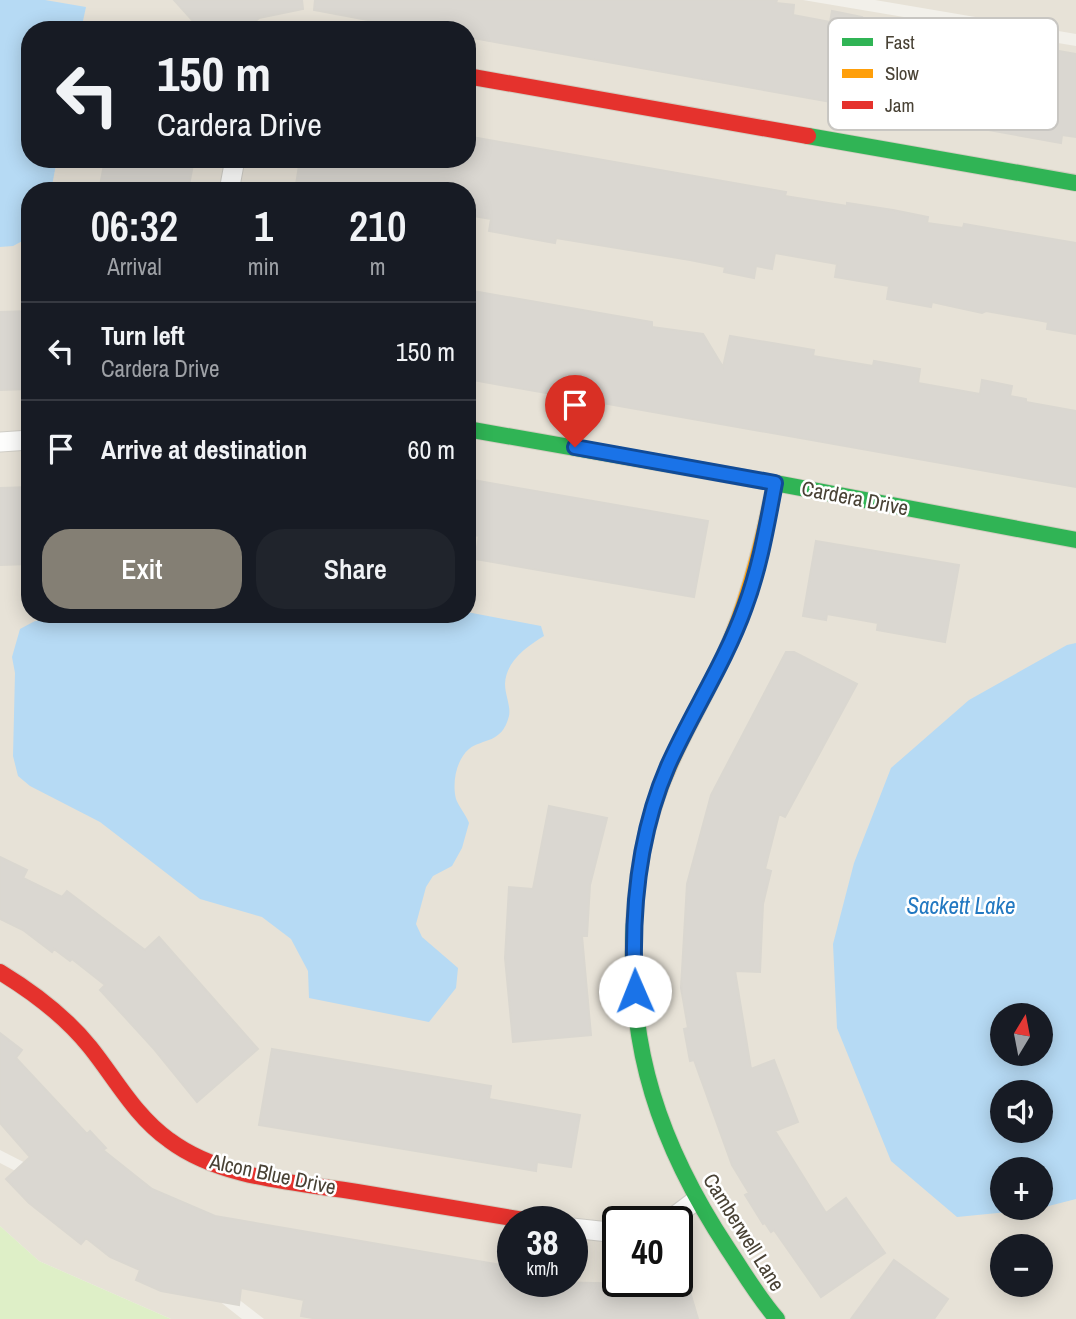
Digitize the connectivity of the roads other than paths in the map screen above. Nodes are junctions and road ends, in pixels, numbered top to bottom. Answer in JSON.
{"nodes":[{"id":1,"x":476,"y":78,"type":"edge"},
{"id":2,"x":1076,"y":183,"type":"edge"},
{"id":3,"x":476,"y":431,"type":"edge"},
{"id":4,"x":21,"y":441,"type":"edge"},
{"id":5,"x":0,"y":442,"type":"edge"},
{"id":6,"x":775,"y":483,"type":"junction"},
{"id":7,"x":1076,"y":540,"type":"edge"},
{"id":8,"x":0,"y":972,"type":"edge"},
{"id":9,"x":695,"y":1201,"type":"junction"},
{"id":10,"x":688,"y":1206,"type":"edge"},
{"id":11,"x":497,"y":1215,"type":"edge"},
{"id":12,"x":777,"y":1319,"type":"edge"}],
"edges":[{"from":1,"to":2,"type":"street"},
{"from":3,"to":6,"type":"street","name":"Cardera Drive"},
{"from":4,"to":5,"type":"street"},
{"from":6,"to":7,"type":"street","name":"Cardera Drive"},
{"from":6,"to":9,"type":"street","name":"Camberwell Lane"},
{"from":8,"to":11,"type":"street","name":"Alcon Blue Drive"},
{"from":9,"to":10,"type":"street"},
{"from":9,"to":12,"type":"street","name":"Camberwell Lane"}]}
